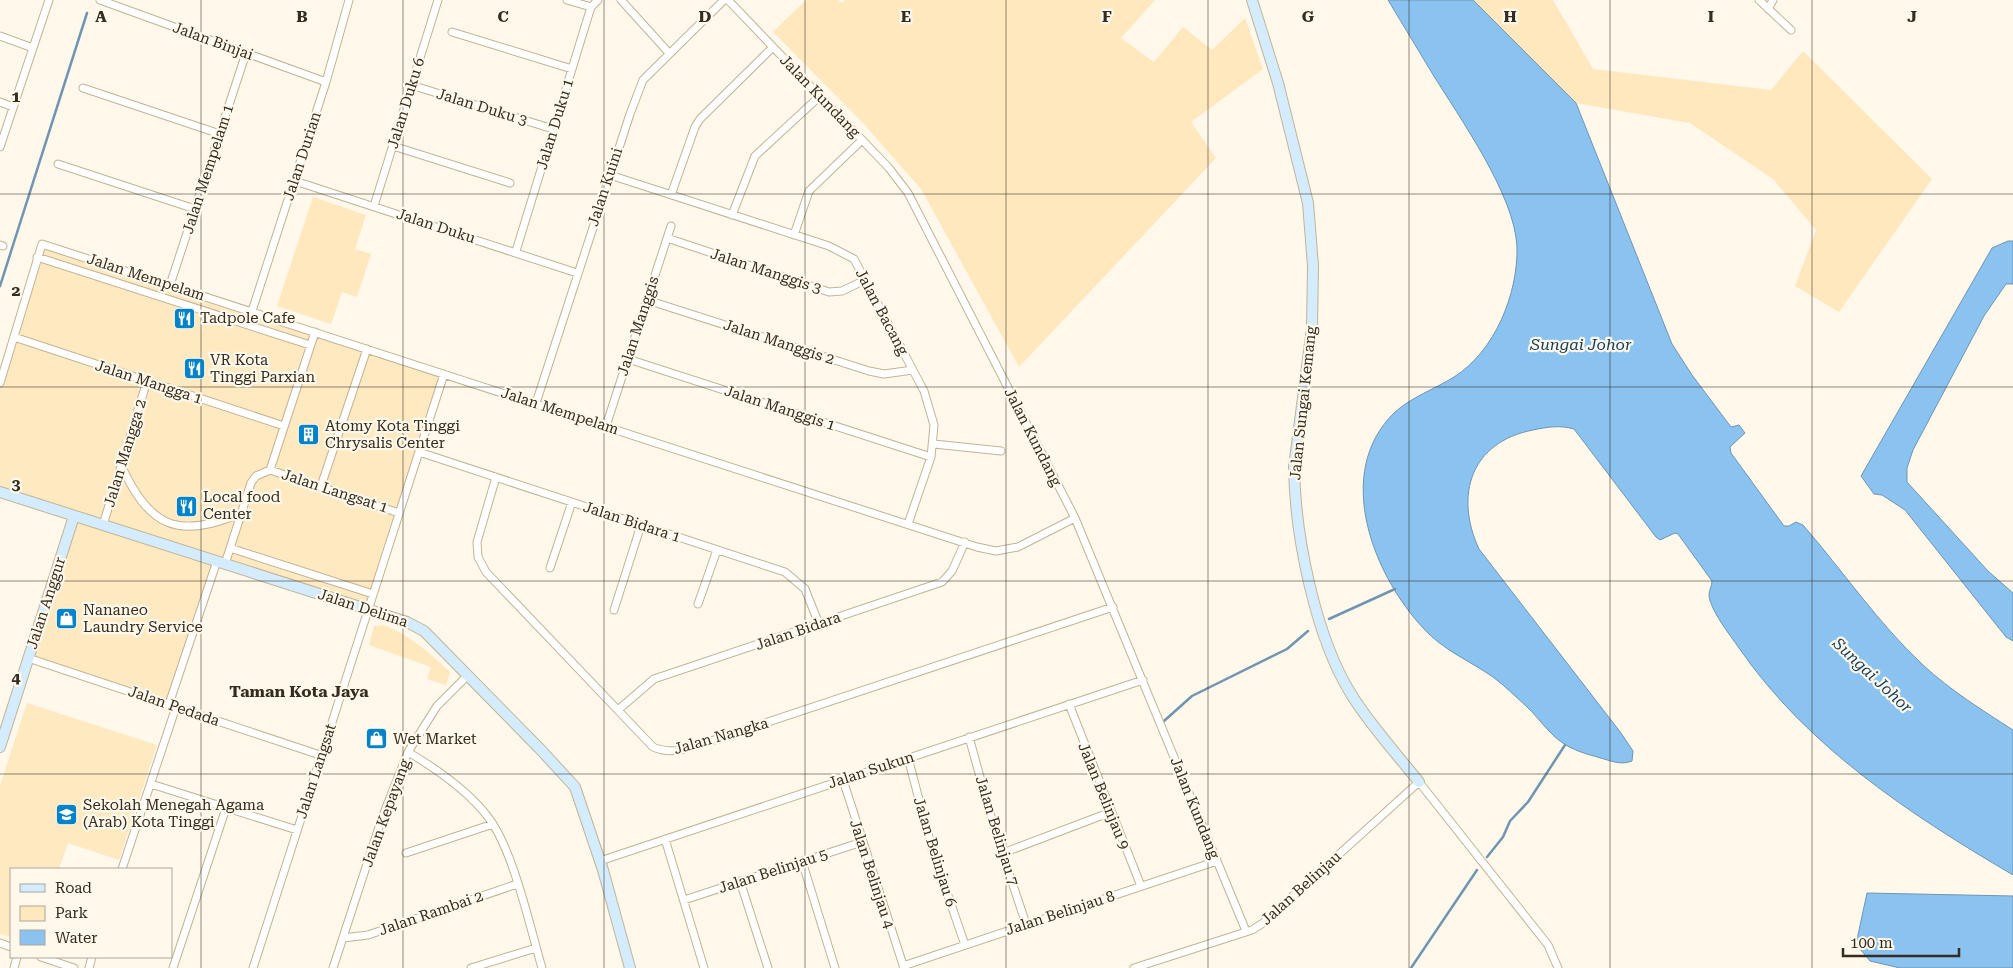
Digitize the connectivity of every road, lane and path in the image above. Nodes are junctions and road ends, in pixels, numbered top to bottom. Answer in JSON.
{"nodes":[{"id":1,"x":49,"y":0,"type":"edge"},
{"id":2,"x":100,"y":0,"type":"edge"},
{"id":3,"x":349,"y":0,"type":"edge"},
{"id":4,"x":438,"y":0,"type":"edge"},
{"id":5,"x":568,"y":0,"type":"edge"},
{"id":6,"x":598,"y":0,"type":"edge"},
{"id":7,"x":621,"y":0,"type":"edge"},
{"id":8,"x":726,"y":0,"type":"edge"},
{"id":9,"x":1252,"y":0,"type":"edge"},
{"id":10,"x":1759,"y":0,"type":"edge"},
{"id":11,"x":1773,"y":0,"type":"edge"},
{"id":12,"x":591,"y":7,"type":"junction"},
{"id":13,"x":1768,"y":9,"type":"junction"},
{"id":14,"x":1791,"y":30,"type":"dead end"},
{"id":15,"x":452,"y":32,"type":"dead end"},
{"id":16,"x":0,"y":36,"type":"edge"},
{"id":17,"x":773,"y":47,"type":"junction"},
{"id":18,"x":33,"y":48,"type":"junction"},
{"id":19,"x":246,"y":53,"type":"junction"},
{"id":20,"x":669,"y":54,"type":"junction"},
{"id":21,"x":572,"y":69,"type":"junction"},
{"id":22,"x":326,"y":82,"type":"junction"},
{"id":23,"x":411,"y":85,"type":"junction"},
{"id":24,"x":83,"y":88,"type":"dead end"},
{"id":25,"x":820,"y":96,"type":"junction"},
{"id":26,"x":0,"y":102,"type":"edge"},
{"id":27,"x":14,"y":107,"type":"junction"},
{"id":28,"x":553,"y":129,"type":"junction"},
{"id":29,"x":220,"y":134,"type":"junction"},
{"id":30,"x":862,"y":140,"type":"junction"},
{"id":31,"x":393,"y":146,"type":"junction"},
{"id":32,"x":0,"y":147,"type":"edge"},
{"id":33,"x":58,"y":164,"type":"dead end"},
{"id":34,"x":610,"y":175,"type":"junction"},
{"id":35,"x":295,"y":181,"type":"junction"},
{"id":36,"x":510,"y":182,"type":"dead end"},
{"id":37,"x":670,"y":195,"type":"junction"},
{"id":38,"x":374,"y":206,"type":"junction"},
{"id":39,"x":195,"y":209,"type":"junction"},
{"id":40,"x":732,"y":215,"type":"junction"},
{"id":41,"x":670,"y":226,"type":"dead end"},
{"id":42,"x":794,"y":235,"type":"junction"},
{"id":43,"x":667,"y":238,"type":"junction"},
{"id":44,"x":516,"y":251,"type":"junction"},
{"id":45,"x":38,"y":257,"type":"junction"},
{"id":46,"x":577,"y":273,"type":"junction"},
{"id":47,"x":865,"y":280,"type":"junction"},
{"id":48,"x":170,"y":285,"type":"junction"},
{"id":49,"x":647,"y":300,"type":"junction"},
{"id":50,"x":252,"y":311,"type":"junction"},
{"id":51,"x":314,"y":332,"type":"junction"},
{"id":52,"x":14,"y":337,"type":"junction"},
{"id":53,"x":310,"y":345,"type":"junction"},
{"id":54,"x":367,"y":349,"type":"junction"},
{"id":55,"x":628,"y":359,"type":"junction"},
{"id":56,"x":913,"y":370,"type":"junction"},
{"id":57,"x":444,"y":374,"type":"junction"},
{"id":58,"x":147,"y":381,"type":"junction"},
{"id":59,"x":0,"y":383,"type":"edge"},
{"id":60,"x":536,"y":403,"type":"junction"},
{"id":61,"x":284,"y":426,"type":"junction"},
{"id":62,"x":606,"y":426,"type":"junction"},
{"id":63,"x":934,"y":444,"type":"junction"},
{"id":64,"x":1000,"y":451,"type":"dead end"},
{"id":65,"x":419,"y":452,"type":"junction"},
{"id":66,"x":931,"y":457,"type":"junction"},
{"id":67,"x":121,"y":465,"type":"junction"},
{"id":68,"x":270,"y":470,"type":"junction"},
{"id":69,"x":496,"y":477,"type":"junction"},
{"id":70,"x":322,"y":486,"type":"junction"},
{"id":71,"x":0,"y":492,"type":"edge"},
{"id":72,"x":572,"y":502,"type":"junction"},
{"id":73,"x":399,"y":513,"type":"junction"},
{"id":74,"x":241,"y":514,"type":"junction"},
{"id":75,"x":74,"y":516,"type":"junction"},
{"id":76,"x":1075,"y":518,"type":"junction"},
{"id":77,"x":908,"y":524,"type":"junction"},
{"id":78,"x":102,"y":525,"type":"junction"},
{"id":79,"x":641,"y":525,"type":"junction"},
{"id":80,"x":965,"y":542,"type":"junction"},
{"id":81,"x":230,"y":548,"type":"junction"},
{"id":82,"x":717,"y":550,"type":"junction"},
{"id":83,"x":221,"y":562,"type":"junction"},
{"id":84,"x":550,"y":568,"type":"dead end"},
{"id":85,"x":373,"y":594,"type":"junction"},
{"id":86,"x":698,"y":604,"type":"dead end"},
{"id":87,"x":1113,"y":607,"type":"junction"},
{"id":88,"x":368,"y":610,"type":"junction"},
{"id":89,"x":614,"y":610,"type":"dead end"},
{"id":90,"x":819,"y":624,"type":"junction"},
{"id":91,"x":28,"y":658,"type":"junction"},
{"id":92,"x":468,"y":675,"type":"junction"},
{"id":93,"x":1143,"y":680,"type":"junction"},
{"id":94,"x":1068,"y":704,"type":"junction"},
{"id":95,"x":173,"y":706,"type":"junction"},
{"id":96,"x":618,"y":710,"type":"junction"},
{"id":97,"x":969,"y":738,"type":"junction"},
{"id":98,"x":0,"y":745,"type":"edge"},
{"id":99,"x":408,"y":752,"type":"junction"},
{"id":100,"x":320,"y":755,"type":"junction"},
{"id":101,"x":908,"y":758,"type":"junction"},
{"id":102,"x":842,"y":780,"type":"junction"},
{"id":103,"x":1419,"y":782,"type":"junction"},
{"id":104,"x":151,"y":784,"type":"junction"},
{"id":105,"x":226,"y":808,"type":"junction"},
{"id":106,"x":1111,"y":812,"type":"junction"},
{"id":107,"x":493,"y":824,"type":"junction"},
{"id":108,"x":297,"y":830,"type":"junction"},
{"id":109,"x":665,"y":839,"type":"junction"},
{"id":110,"x":862,"y":842,"type":"junction"},
{"id":111,"x":406,"y":854,"type":"dead end"},
{"id":112,"x":1003,"y":854,"type":"junction"},
{"id":113,"x":600,"y":861,"type":"junction"},
{"id":114,"x":802,"y":861,"type":"junction"},
{"id":115,"x":1217,"y":861,"type":"junction"},
{"id":116,"x":122,"y":868,"type":"edge"},
{"id":117,"x":740,"y":881,"type":"junction"},
{"id":118,"x":517,"y":884,"type":"junction"},
{"id":119,"x":1141,"y":886,"type":"junction"},
{"id":120,"x":684,"y":900,"type":"junction"},
{"id":121,"x":1026,"y":924,"type":"junction"},
{"id":122,"x":1246,"y":932,"type":"junction"},
{"id":123,"x":343,"y":938,"type":"junction"},
{"id":124,"x":965,"y":945,"type":"junction"},
{"id":125,"x":536,"y":948,"type":"junction"},
{"id":126,"x":43,"y":958,"type":"edge"},
{"id":127,"x":903,"y":967,"type":"edge"},
{"id":128,"x":74,"y":968,"type":"edge"},
{"id":129,"x":172,"y":968,"type":"edge"},
{"id":130,"x":253,"y":968,"type":"edge"},
{"id":131,"x":333,"y":968,"type":"edge"},
{"id":132,"x":471,"y":968,"type":"edge"},
{"id":133,"x":542,"y":968,"type":"edge"},
{"id":134,"x":630,"y":968,"type":"edge"},
{"id":135,"x":704,"y":968,"type":"edge"},
{"id":136,"x":768,"y":968,"type":"edge"},
{"id":137,"x":835,"y":968,"type":"edge"},
{"id":138,"x":1134,"y":968,"type":"edge"},
{"id":139,"x":1558,"y":968,"type":"edge"}],
"edges":[{"from":1,"to":18,"type":"street"},
{"from":2,"to":19,"type":"street","name":"Jalan Binjai"},
{"from":3,"to":22,"type":"street","name":"Jalan Durian"},
{"from":4,"to":23,"type":"street","name":"Jalan Duku 6"},
{"from":5,"to":12,"type":"street"},
{"from":6,"to":12,"type":"street","name":"Jalan Duku 1"},
{"from":7,"to":20,"type":"street"},
{"from":8,"to":17,"type":"street","name":"Jalan Kundang"},
{"from":8,"to":20,"type":"street","name":"Jalan Kuini"},
{"from":9,"to":103,"type":"street","name":"Jalan Sungai Kemang"},
{"from":10,"to":13,"type":"street"},
{"from":11,"to":13,"type":"street"},
{"from":12,"to":21,"type":"street","name":"Jalan Duku 1"},
{"from":13,"to":14,"type":"street"},
{"from":15,"to":21,"type":"street"},
{"from":16,"to":18,"type":"street"},
{"from":17,"to":25,"type":"street","name":"Jalan Kundang"},
{"from":17,"to":37,"type":"street"},
{"from":18,"to":27,"type":"street"},
{"from":19,"to":22,"type":"street","name":"Jalan Binjai"},
{"from":19,"to":29,"type":"street","name":"Jalan Mempelam 1"},
{"from":20,"to":34,"type":"street","name":"Jalan Kuini"},
{"from":21,"to":28,"type":"street","name":"Jalan Duku 1"},
{"from":22,"to":35,"type":"street","name":"Jalan Durian"},
{"from":23,"to":28,"type":"street","name":"Jalan Duku 3"},
{"from":23,"to":31,"type":"street","name":"Jalan Duku 6"},
{"from":24,"to":29,"type":"street"},
{"from":25,"to":30,"type":"street","name":"Jalan Kundang"},
{"from":25,"to":40,"type":"street"},
{"from":26,"to":27,"type":"street"},
{"from":27,"to":32,"type":"street"},
{"from":28,"to":44,"type":"street","name":"Jalan Duku 1"},
{"from":29,"to":39,"type":"street","name":"Jalan Mempelam 1"},
{"from":30,"to":42,"type":"street"},
{"from":30,"to":76,"type":"street","name":"Jalan Kundang"},
{"from":31,"to":36,"type":"street"},
{"from":31,"to":38,"type":"street","name":"Jalan Duku 6"},
{"from":33,"to":39,"type":"street"},
{"from":34,"to":37,"type":"street","name":"Jalan Bacang"},
{"from":34,"to":46,"type":"street","name":"Jalan Kuini"},
{"from":35,"to":38,"type":"street","name":"Jalan Duku"},
{"from":35,"to":50,"type":"street","name":"Jalan Durian"},
{"from":37,"to":40,"type":"street","name":"Jalan Bacang"},
{"from":38,"to":44,"type":"street","name":"Jalan Duku"},
{"from":39,"to":48,"type":"street","name":"Jalan Mempelam 1"},
{"from":40,"to":42,"type":"street","name":"Jalan Bacang"},
{"from":41,"to":43,"type":"street","name":"Jalan Manggis"},
{"from":42,"to":47,"type":"street","name":"Jalan Bacang"},
{"from":43,"to":47,"type":"street","name":"Jalan Manggis 3"},
{"from":43,"to":49,"type":"street","name":"Jalan Manggis"},
{"from":44,"to":46,"type":"street","name":"Jalan Duku"},
{"from":45,"to":48,"type":"street","name":"Jalan Mempelam"},
{"from":45,"to":52,"type":"street"},
{"from":45,"to":53,"type":"street","name":"Jalan Mempelam"},
{"from":46,"to":60,"type":"street","name":"Jalan Kuini"},
{"from":47,"to":56,"type":"street","name":"Jalan Bacang"},
{"from":48,"to":50,"type":"street","name":"Jalan Mempelam"},
{"from":49,"to":55,"type":"street","name":"Jalan Manggis"},
{"from":49,"to":56,"type":"street","name":"Jalan Manggis 2"},
{"from":50,"to":51,"type":"street","name":"Jalan Mempelam"},
{"from":51,"to":53,"type":"street"},
{"from":51,"to":54,"type":"street","name":"Jalan Mempelam"},
{"from":52,"to":58,"type":"street","name":"Jalan Mangga 1"},
{"from":52,"to":59,"type":"street"},
{"from":53,"to":61,"type":"street"},
{"from":54,"to":57,"type":"street","name":"Jalan Mempelam"},
{"from":54,"to":70,"type":"street"},
{"from":55,"to":62,"type":"street","name":"Jalan Manggis"},
{"from":55,"to":66,"type":"street","name":"Jalan Manggis 1"},
{"from":56,"to":63,"type":"street","name":"Jalan Bacang"},
{"from":57,"to":60,"type":"street","name":"Jalan Mempelam"},
{"from":57,"to":65,"type":"street","name":"Jalan Langsat"},
{"from":58,"to":61,"type":"street","name":"Jalan Mangga 1"},
{"from":58,"to":67,"type":"street","name":"Jalan Mangga 2"},
{"from":60,"to":62,"type":"street","name":"Jalan Mempelam"},
{"from":61,"to":68,"type":"street"},
{"from":62,"to":77,"type":"street","name":"Jalan Mempelam"},
{"from":63,"to":64,"type":"street"},
{"from":63,"to":66,"type":"street","name":"Jalan Bacang"},
{"from":65,"to":69,"type":"street","name":"Jalan Bidara 1"},
{"from":65,"to":73,"type":"street","name":"Jalan Langsat"},
{"from":66,"to":77,"type":"street","name":"Jalan Bacang"},
{"from":67,"to":74,"type":"street"},
{"from":67,"to":78,"type":"street","name":"Jalan Mangga 2"},
{"from":68,"to":70,"type":"street","name":"Jalan Langsat 1"},
{"from":68,"to":74,"type":"street"},
{"from":69,"to":72,"type":"street","name":"Jalan Bidara 1"},
{"from":69,"to":96,"type":"street","name":"Jalan Nangka"},
{"from":70,"to":73,"type":"street","name":"Jalan Langsat 1"},
{"from":71,"to":75,"type":"street","name":"Jalan Delima"},
{"from":72,"to":79,"type":"street","name":"Jalan Bidara 1"},
{"from":72,"to":84,"type":"street"},
{"from":73,"to":85,"type":"street","name":"Jalan Langsat"},
{"from":74,"to":81,"type":"street"},
{"from":75,"to":78,"type":"street","name":"Jalan Delima"},
{"from":75,"to":91,"type":"street","name":"Jalan Anggur"},
{"from":76,"to":80,"type":"street","name":"Jalan Mempelam"},
{"from":76,"to":87,"type":"street","name":"Jalan Kundang"},
{"from":77,"to":80,"type":"street","name":"Jalan Mempelam"},
{"from":78,"to":83,"type":"street","name":"Jalan Delima"},
{"from":79,"to":82,"type":"street","name":"Jalan Bidara 1"},
{"from":79,"to":89,"type":"street"},
{"from":80,"to":90,"type":"street","name":"Jalan Bidara"},
{"from":81,"to":83,"type":"street"},
{"from":81,"to":85,"type":"street","name":"Jalan Delima"},
{"from":82,"to":86,"type":"street"},
{"from":82,"to":90,"type":"street","name":"Jalan Bidara 1"},
{"from":83,"to":88,"type":"street","name":"Jalan Delima"},
{"from":83,"to":95,"type":"street"},
{"from":85,"to":88,"type":"street","name":"Jalan Langsat"},
{"from":87,"to":93,"type":"street","name":"Jalan Kundang"},
{"from":87,"to":96,"type":"street","name":"Jalan Nangka"},
{"from":88,"to":92,"type":"street","name":"Jalan Delima"},
{"from":88,"to":100,"type":"street","name":"Jalan Langsat"},
{"from":90,"to":96,"type":"street","name":"Jalan Bidara"},
{"from":91,"to":95,"type":"street","name":"Jalan Pedada"},
{"from":91,"to":98,"type":"street","name":"Jalan Anggur"},
{"from":92,"to":99,"type":"street","name":"Jalan Kepayang"},
{"from":92,"to":113,"type":"street","name":"Jalan Delima"},
{"from":93,"to":94,"type":"street","name":"Jalan Sukun"},
{"from":93,"to":115,"type":"street","name":"Jalan Kundang"},
{"from":94,"to":97,"type":"street","name":"Jalan Sukun"},
{"from":94,"to":106,"type":"street","name":"Jalan Belinjau 9"},
{"from":95,"to":100,"type":"street","name":"Jalan Pedada"},
{"from":95,"to":104,"type":"street"},
{"from":97,"to":101,"type":"street","name":"Jalan Sukun"},
{"from":97,"to":112,"type":"street","name":"Jalan Belinjau 7"},
{"from":99,"to":107,"type":"street"},
{"from":99,"to":123,"type":"street","name":"Jalan Kepayang"},
{"from":100,"to":108,"type":"street","name":"Jalan Langsat"},
{"from":101,"to":102,"type":"street","name":"Jalan Sukun"},
{"from":101,"to":124,"type":"street","name":"Jalan Belinjau 6"},
{"from":102,"to":109,"type":"street","name":"Jalan Sukun"},
{"from":102,"to":110,"type":"street","name":"Jalan Belinjau 4"},
{"from":103,"to":122,"type":"street","name":"Jalan Belinjau"},
{"from":103,"to":139,"type":"street"},
{"from":104,"to":105,"type":"street"},
{"from":104,"to":116,"type":"street"},
{"from":105,"to":108,"type":"street"},
{"from":105,"to":129,"type":"street"},
{"from":106,"to":112,"type":"street"},
{"from":106,"to":119,"type":"street","name":"Jalan Belinjau 9"},
{"from":107,"to":111,"type":"street"},
{"from":107,"to":118,"type":"street"},
{"from":108,"to":130,"type":"street","name":"Jalan Langsat"},
{"from":109,"to":113,"type":"street","name":"Jalan Sukun"},
{"from":109,"to":120,"type":"street"},
{"from":110,"to":114,"type":"street","name":"Jalan Belinjau 5"},
{"from":110,"to":127,"type":"street","name":"Jalan Belinjau 4"},
{"from":112,"to":121,"type":"street","name":"Jalan Belinjau 7"},
{"from":113,"to":134,"type":"street","name":"Jalan Delima"},
{"from":114,"to":117,"type":"street","name":"Jalan Belinjau 5"},
{"from":114,"to":137,"type":"street"},
{"from":115,"to":119,"type":"street","name":"Jalan Belinjau 8"},
{"from":115,"to":122,"type":"street","name":"Jalan Kundang"},
{"from":117,"to":120,"type":"street","name":"Jalan Belinjau 5"},
{"from":117,"to":136,"type":"street"},
{"from":118,"to":123,"type":"street","name":"Jalan Rambai 2"},
{"from":118,"to":125,"type":"street"},
{"from":119,"to":121,"type":"street","name":"Jalan Belinjau 8"},
{"from":120,"to":135,"type":"street"},
{"from":121,"to":124,"type":"street","name":"Jalan Belinjau 8"},
{"from":122,"to":138,"type":"street","name":"Jalan Belinjau"},
{"from":123,"to":131,"type":"street","name":"Jalan Kepayang"},
{"from":124,"to":127,"type":"street","name":"Jalan Belinjau 8"},
{"from":125,"to":132,"type":"street"},
{"from":125,"to":133,"type":"street"},
{"from":126,"to":128,"type":"street"}]}
